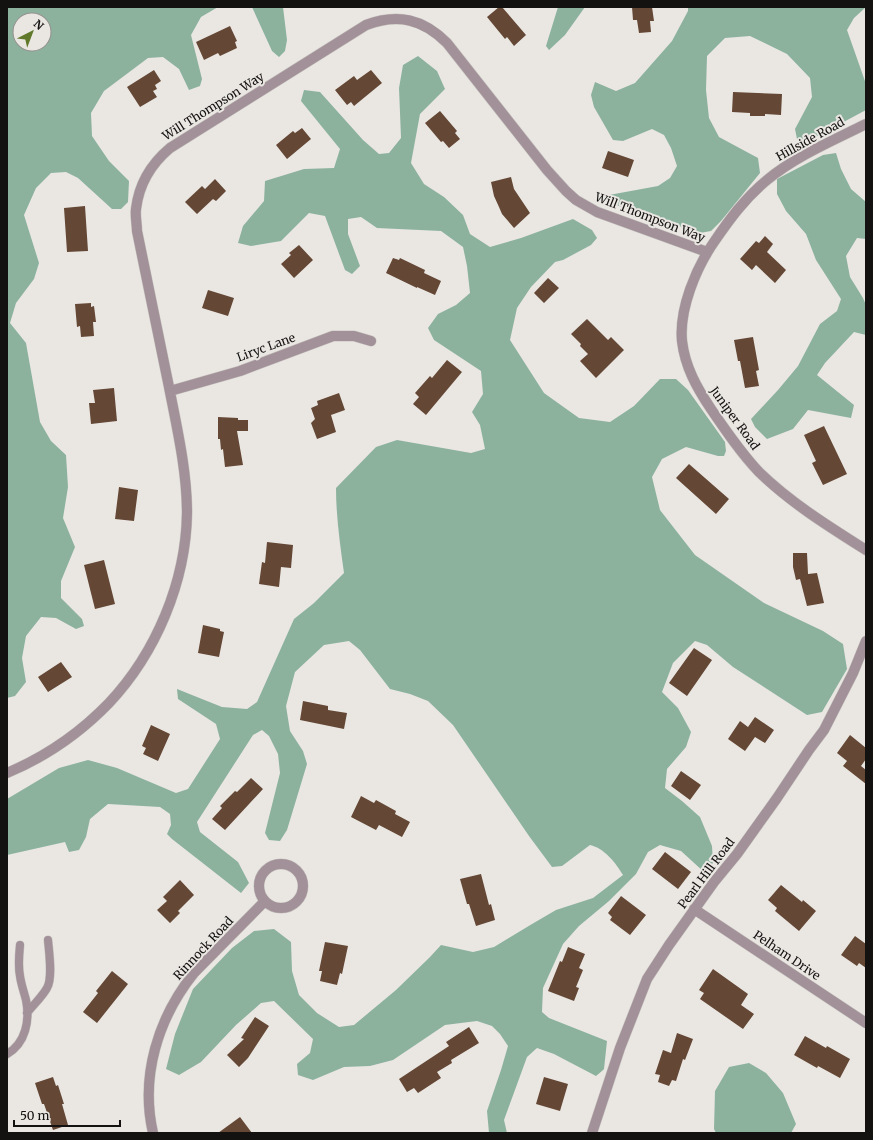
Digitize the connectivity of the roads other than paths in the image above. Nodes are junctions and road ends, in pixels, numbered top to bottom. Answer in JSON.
{"nodes":[{"id":1,"x":866,"y":124,"type":"edge"},
{"id":2,"x":707,"y":252,"type":"junction"},
{"id":3,"x":370,"y":341,"type":"dead end"},
{"id":4,"x":170,"y":391,"type":"junction"},
{"id":5,"x":866,"y":550,"type":"edge"},
{"id":6,"x":866,"y":641,"type":"edge"},
{"id":7,"x":7,"y":773,"type":"edge"},
{"id":8,"x":265,"y":902,"type":"junction"},
{"id":9,"x":694,"y":909,"type":"junction"},
{"id":10,"x":48,"y":940,"type":"dead end"},
{"id":11,"x":20,"y":945,"type":"dead end"},
{"id":12,"x":27,"y":1012,"type":"junction"},
{"id":13,"x":866,"y":1023,"type":"edge"},
{"id":14,"x":7,"y":1054,"type":"edge"},
{"id":15,"x":152,"y":1133,"type":"edge"},
{"id":16,"x":592,"y":1133,"type":"edge"}],
"edges":[{"from":1,"to":2,"type":"street","name":"Hillside Road"},
{"from":2,"to":4,"type":"street","name":"Will Thompson Way"},
{"from":2,"to":5,"type":"street","name":"Juniper Road"},
{"from":3,"to":4,"type":"street","name":"Liryc Lane"},
{"from":4,"to":7,"type":"street","name":"Will Thompson Way"},
{"from":6,"to":9,"type":"street","name":"Pearl Hill Road"},
{"from":8,"to":8,"type":"street"},
{"from":8,"to":15,"type":"street","name":"Rinnock Road"},
{"from":9,"to":13,"type":"street","name":"Pelham Drive"},
{"from":9,"to":16,"type":"street","name":"Pearl Hill Road"},
{"from":10,"to":12,"type":"lane"},
{"from":11,"to":12,"type":"lane"},
{"from":12,"to":14,"type":"lane"}]}
